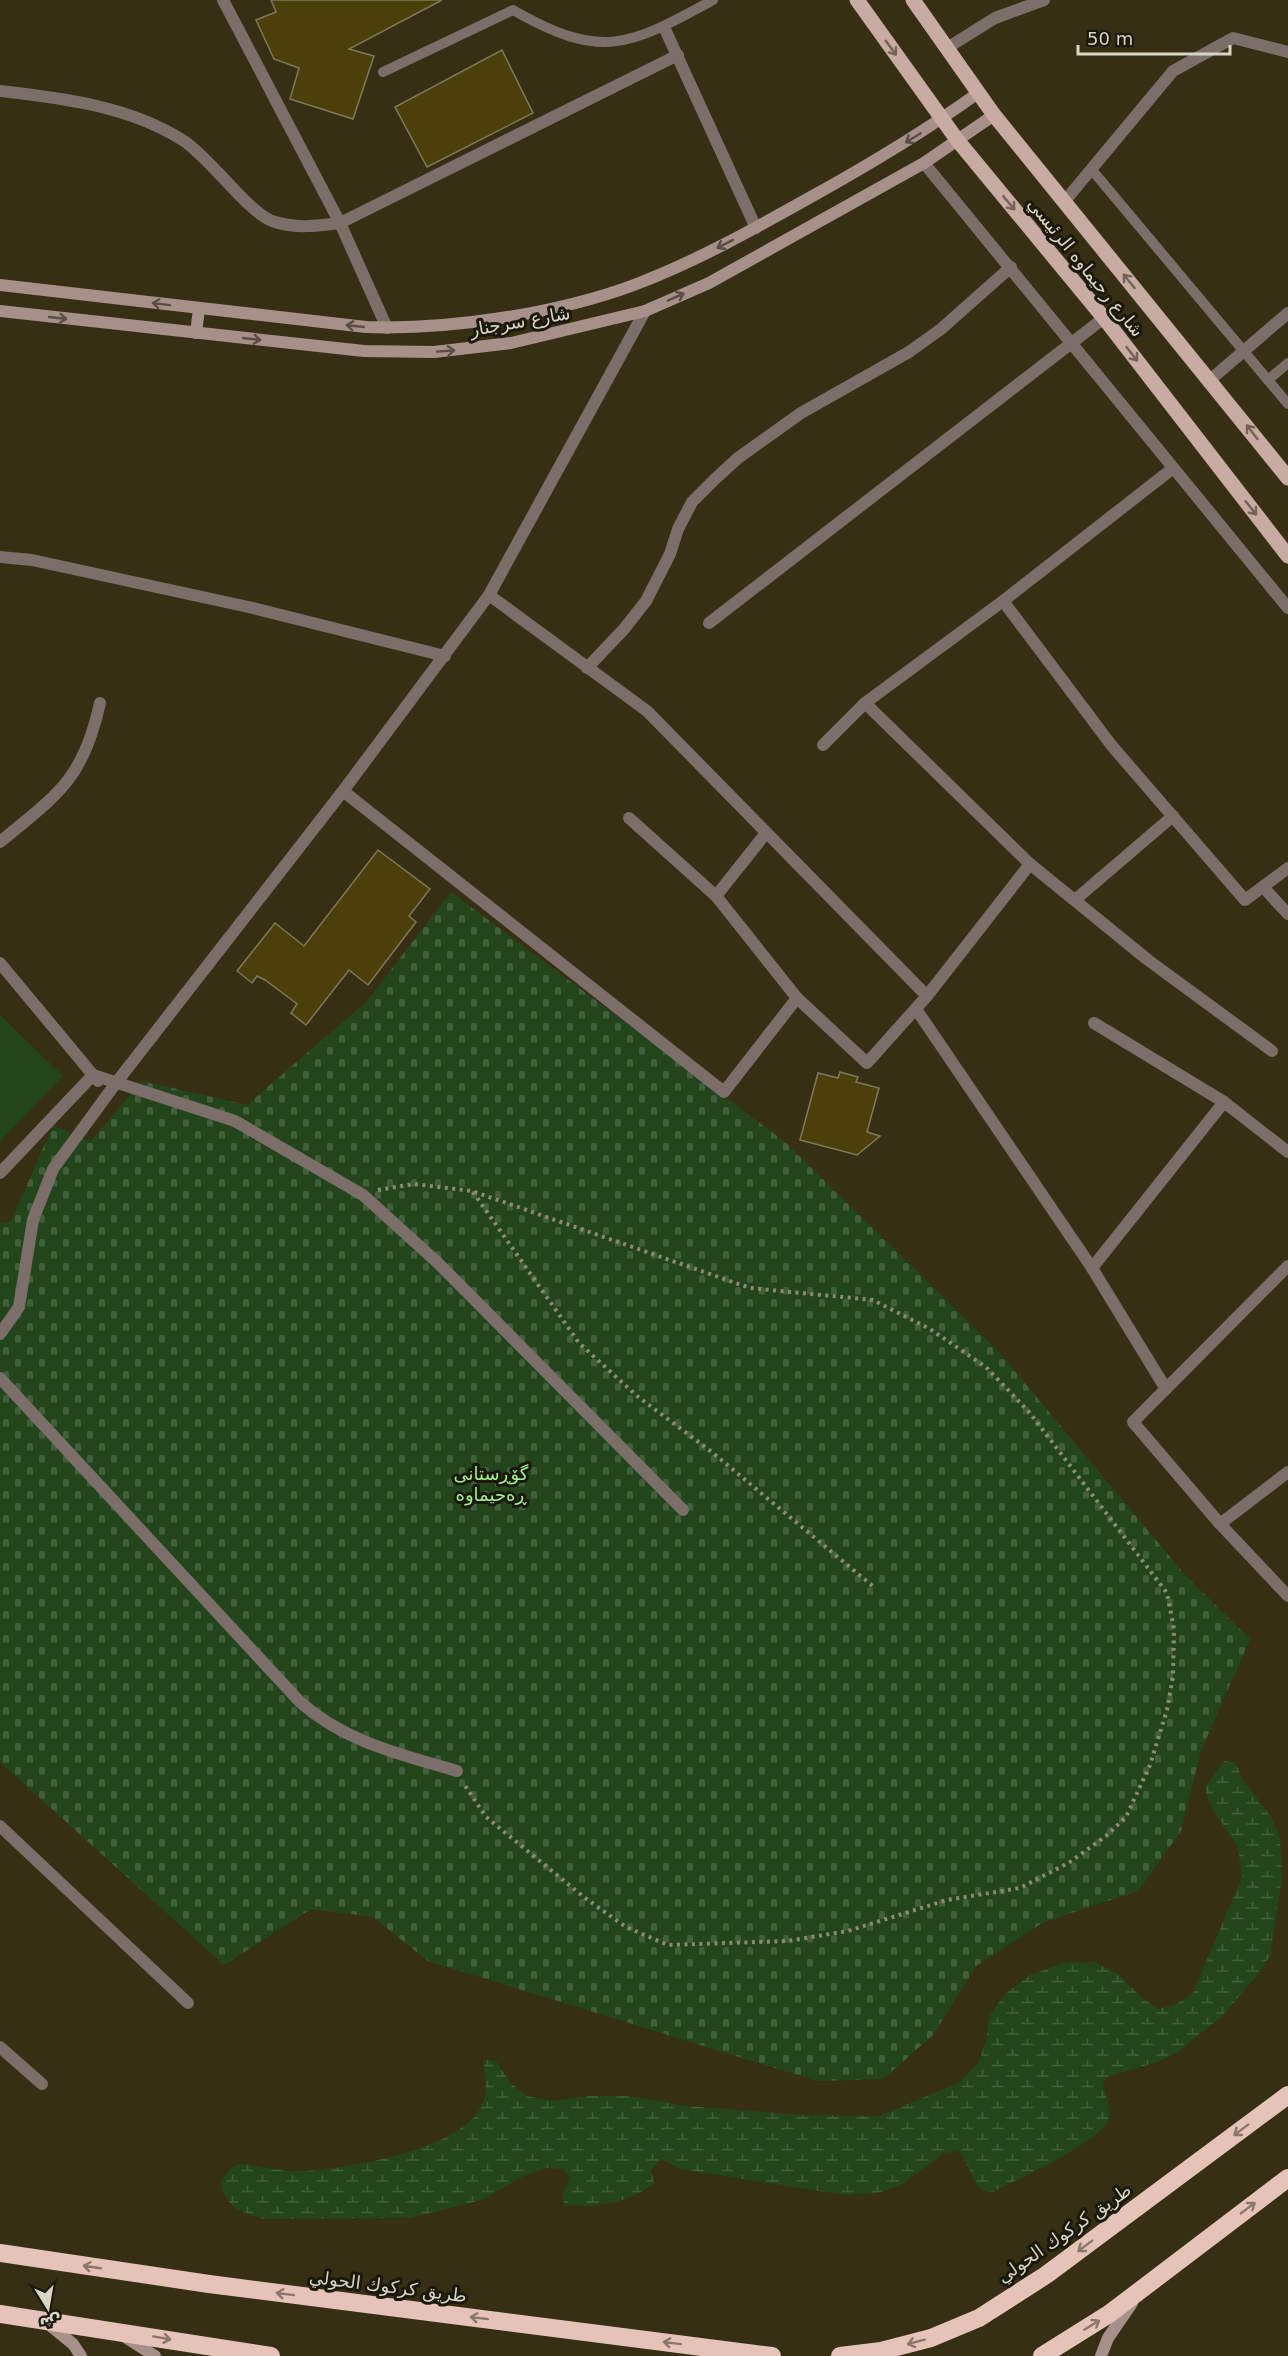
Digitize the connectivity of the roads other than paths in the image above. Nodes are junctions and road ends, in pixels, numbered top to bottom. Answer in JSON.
{"nodes":[{"id":1,"x":223,"y":0,"type":"edge"},
{"id":2,"x":713,"y":0,"type":"edge"},
{"id":3,"x":857,"y":0,"type":"edge"},
{"id":4,"x":913,"y":0,"type":"edge"},
{"id":5,"x":1044,"y":0,"type":"edge"},
{"id":6,"x":664,"y":27,"type":"junction"},
{"id":7,"x":947,"y":48,"type":"junction"},
{"id":8,"x":1288,"y":52,"type":"edge"},
{"id":9,"x":678,"y":55,"type":"junction"},
{"id":10,"x":383,"y":72,"type":"dead end"},
{"id":11,"x":0,"y":91,"type":"edge"},
{"id":12,"x":978,"y":93,"type":"junction"},
{"id":13,"x":994,"y":115,"type":"junction"},
{"id":14,"x":942,"y":119,"type":"junction"},
{"id":15,"x":958,"y":141,"type":"junction"},
{"id":16,"x":924,"y":163,"type":"junction"},
{"id":17,"x":1092,"y":170,"type":"junction"},
{"id":18,"x":1064,"y":202,"type":"junction"},
{"id":19,"x":340,"y":223,"type":"junction"},
{"id":20,"x":756,"y":228,"type":"junction"},
{"id":21,"x":1011,"y":267,"type":"junction"},
{"id":22,"x":0,"y":285,"type":"edge"},
{"id":23,"x":199,"y":309,"type":"junction"},
{"id":24,"x":0,"y":311,"type":"edge"},
{"id":25,"x":645,"y":311,"type":"junction"},
{"id":26,"x":1288,"y":313,"type":"edge"},
{"id":27,"x":1104,"y":318,"type":"junction"},
{"id":28,"x":387,"y":328,"type":"junction"},
{"id":29,"x":196,"y":333,"type":"junction"},
{"id":30,"x":1070,"y":345,"type":"junction"},
{"id":31,"x":1245,"y":351,"type":"junction"},
{"id":32,"x":1288,"y":363,"type":"edge"},
{"id":33,"x":1210,"y":380,"type":"junction"},
{"id":34,"x":1268,"y":380,"type":"junction"},
{"id":35,"x":1288,"y":404,"type":"edge"},
{"id":36,"x":1172,"y":469,"type":"junction"},
{"id":37,"x":1288,"y":478,"type":"edge"},
{"id":38,"x":1288,"y":556,"type":"edge"},
{"id":39,"x":0,"y":557,"type":"edge"},
{"id":40,"x":489,"y":595,"type":"junction"},
{"id":41,"x":1003,"y":602,"type":"junction"},
{"id":42,"x":1288,"y":608,"type":"edge"},
{"id":43,"x":709,"y":622,"type":"dead end"},
{"id":44,"x":445,"y":656,"type":"junction"},
{"id":45,"x":587,"y":668,"type":"junction"},
{"id":46,"x":100,"y":703,"type":"dead end"},
{"id":47,"x":865,"y":703,"type":"junction"},
{"id":48,"x":823,"y":745,"type":"dead end"},
{"id":49,"x":343,"y":791,"type":"junction"},
{"id":50,"x":1173,"y":816,"type":"junction"},
{"id":51,"x":629,"y":818,"type":"dead end"},
{"id":52,"x":766,"y":833,"type":"junction"},
{"id":53,"x":0,"y":842,"type":"edge"},
{"id":54,"x":1030,"y":864,"type":"junction"},
{"id":55,"x":1288,"y":868,"type":"edge"},
{"id":56,"x":1263,"y":887,"type":"junction"},
{"id":57,"x":716,"y":897,"type":"junction"},
{"id":58,"x":1076,"y":899,"type":"junction"},
{"id":59,"x":1288,"y":914,"type":"edge"},
{"id":60,"x":0,"y":963,"type":"edge"},
{"id":61,"x":927,"y":996,"type":"junction"},
{"id":62,"x":797,"y":998,"type":"junction"},
{"id":63,"x":916,"y":1009,"type":"junction"},
{"id":64,"x":1094,"y":1023,"type":"dead end"},
{"id":65,"x":1272,"y":1051,"type":"dead end"},
{"id":66,"x":93,"y":1075,"type":"junction"},
{"id":67,"x":112,"y":1088,"type":"junction"},
{"id":68,"x":1224,"y":1102,"type":"junction"},
{"id":69,"x":1288,"y":1152,"type":"edge"},
{"id":70,"x":0,"y":1173,"type":"edge"},
{"id":71,"x":1288,"y":1266,"type":"edge"},
{"id":72,"x":1092,"y":1268,"type":"junction"},
{"id":73,"x":0,"y":1334,"type":"edge"},
{"id":74,"x":0,"y":1378,"type":"edge"},
{"id":75,"x":1166,"y":1389,"type":"junction"},
{"id":76,"x":1288,"y":1472,"type":"edge"},
{"id":77,"x":682,"y":1510,"type":"dead end"},
{"id":78,"x":1220,"y":1524,"type":"junction"},
{"id":79,"x":1288,"y":1596,"type":"edge"},
{"id":80,"x":456,"y":1771,"type":"road end"},
{"id":81,"x":0,"y":1826,"type":"edge"},
{"id":82,"x":189,"y":2003,"type":"dead end"},
{"id":83,"x":0,"y":2047,"type":"edge"},
{"id":84,"x":42,"y":2084,"type":"dead end"},
{"id":85,"x":1288,"y":2095,"type":"edge"},
{"id":86,"x":1288,"y":2178,"type":"edge"},
{"id":87,"x":0,"y":2253,"type":"edge"},
{"id":88,"x":1176,"y":2263,"type":"junction"},
{"id":89,"x":0,"y":2314,"type":"edge"},
{"id":90,"x":45,"y":2321,"type":"junction"},
{"id":91,"x":116,"y":2331,"type":"junction"},
{"id":92,"x":240,"y":2354,"type":"edge"},
{"id":93,"x":81,"y":2356,"type":"edge"},
{"id":94,"x":155,"y":2356,"type":"edge"},
{"id":95,"x":271,"y":2356,"type":"edge"},
{"id":96,"x":772,"y":2356,"type":"edge"},
{"id":97,"x":840,"y":2356,"type":"edge"},
{"id":98,"x":1042,"y":2356,"type":"edge"},
{"id":99,"x":1101,"y":2356,"type":"edge"}],
"edges":[{"from":1,"to":19,"type":"street"},
{"from":2,"to":6,"type":"lane"},
{"from":3,"to":14,"type":"main road","name":"شارع رحيماوه الرئيسي","one_way":true},
{"from":4,"to":7,"type":"main road","name":"شارع رحيماوه الرئيسي"},
{"from":5,"to":7,"type":"street"},
{"from":6,"to":9,"type":"street"},
{"from":6,"to":10,"type":"lane"},
{"from":7,"to":12,"type":"main road","name":"شارع رحيماوه الرئيسي"},
{"from":8,"to":17,"type":"street"},
{"from":9,"to":19,"type":"street"},
{"from":9,"to":20,"type":"street"},
{"from":11,"to":19,"type":"street"},
{"from":12,"to":13,"type":"main road","name":"شارع رحيماوه الرئيسي"},
{"from":12,"to":14,"type":"street","name":"شارع سرجنار"},
{"from":13,"to":15,"type":"street","name":"شارع سرجنار"},
{"from":13,"to":18,"type":"main road","name":"شارع رحيماوه الرئيسي"},
{"from":14,"to":15,"type":"main road","name":"شارع رحيماوه الرئيسي"},
{"from":14,"to":20,"type":"street","name":"شارع سرجنار","one_way":true},
{"from":15,"to":16,"type":"street","name":"شارع سرجنار"},
{"from":15,"to":27,"type":"main road","name":"شارع رحيماوه الرئيسي","one_way":true},
{"from":16,"to":21,"type":"street"},
{"from":25,"to":16,"type":"street","name":"شارع سرجنار","one_way":true},
{"from":17,"to":18,"type":"street"},
{"from":17,"to":31,"type":"lane"},
{"from":33,"to":18,"type":"main road","name":"شارع رحيماوه الرئيسي","one_way":true},
{"from":19,"to":28,"type":"street"},
{"from":20,"to":28,"type":"street","name":"شارع سرجنار","one_way":true},
{"from":21,"to":30,"type":"street"},
{"from":21,"to":45,"type":"street"},
{"from":23,"to":22,"type":"street","name":"شارع سرجنار","one_way":true},
{"from":28,"to":23,"type":"street","name":"شارع سرجنار","one_way":true},
{"from":23,"to":29,"type":"street"},
{"from":24,"to":29,"type":"street","name":"شارع سرجنار","one_way":true},
{"from":29,"to":25,"type":"street","name":"شارع سرجنار","one_way":true},
{"from":25,"to":40,"type":"street"},
{"from":26,"to":31,"type":"street"},
{"from":27,"to":30,"type":"street"},
{"from":27,"to":38,"type":"main road","name":"شارع رحيماوه الرئيسي","one_way":true},
{"from":30,"to":36,"type":"street"},
{"from":30,"to":43,"type":"street"},
{"from":31,"to":33,"type":"street"},
{"from":31,"to":34,"type":"lane"},
{"from":32,"to":34,"type":"lane"},
{"from":37,"to":33,"type":"main road","name":"شارع رحيماوه الرئيسي","one_way":true},
{"from":34,"to":35,"type":"lane"},
{"from":36,"to":41,"type":"street"},
{"from":36,"to":42,"type":"street"},
{"from":39,"to":44,"type":"street"},
{"from":40,"to":44,"type":"street"},
{"from":40,"to":45,"type":"street"},
{"from":41,"to":47,"type":"street"},
{"from":41,"to":50,"type":"street"},
{"from":44,"to":49,"type":"street"},
{"from":45,"to":52,"type":"street"},
{"from":46,"to":53,"type":"street"},
{"from":47,"to":48,"type":"street"},
{"from":47,"to":54,"type":"street"},
{"from":49,"to":62,"type":"street"},
{"from":49,"to":67,"type":"street"},
{"from":50,"to":56,"type":"street"},
{"from":50,"to":58,"type":"street"},
{"from":51,"to":57,"type":"street"},
{"from":52,"to":57,"type":"street"},
{"from":52,"to":61,"type":"street"},
{"from":54,"to":58,"type":"street"},
{"from":54,"to":61,"type":"street"},
{"from":55,"to":56,"type":"street"},
{"from":56,"to":59,"type":"street"},
{"from":57,"to":62,"type":"street"},
{"from":58,"to":65,"type":"street"},
{"from":60,"to":66,"type":"street"},
{"from":61,"to":63,"type":"street"},
{"from":62,"to":63,"type":"street"},
{"from":63,"to":72,"type":"street"},
{"from":64,"to":68,"type":"street"},
{"from":66,"to":67,"type":"street"},
{"from":66,"to":70,"type":"street"},
{"from":67,"to":73,"type":"street"},
{"from":67,"to":77,"type":"street"},
{"from":68,"to":69,"type":"street"},
{"from":68,"to":72,"type":"street"},
{"from":71,"to":75,"type":"street"},
{"from":72,"to":75,"type":"street"},
{"from":74,"to":80,"type":"street"},
{"from":75,"to":78,"type":"street"},
{"from":76,"to":78,"type":"street"},
{"from":78,"to":79,"type":"street"},
{"from":81,"to":82,"type":"street"},
{"from":83,"to":84,"type":"street"},
{"from":85,"to":97,"type":"highway","name":"طريق كركوك الحولي","one_way":true},
{"from":88,"to":86,"type":"highway","one_way":true},
{"from":96,"to":87,"type":"highway","name":"طريق كركوك الحولي","one_way":true},
{"from":98,"to":88,"type":"highway","one_way":true},
{"from":88,"to":99,"type":"street"},
{"from":89,"to":90,"type":"highway"},
{"from":90,"to":91,"type":"highway"},
{"from":90,"to":93,"type":"street"},
{"from":91,"to":92,"type":"highway","one_way":true},
{"from":91,"to":94,"type":"street"},
{"from":92,"to":95,"type":"highway"}]}
